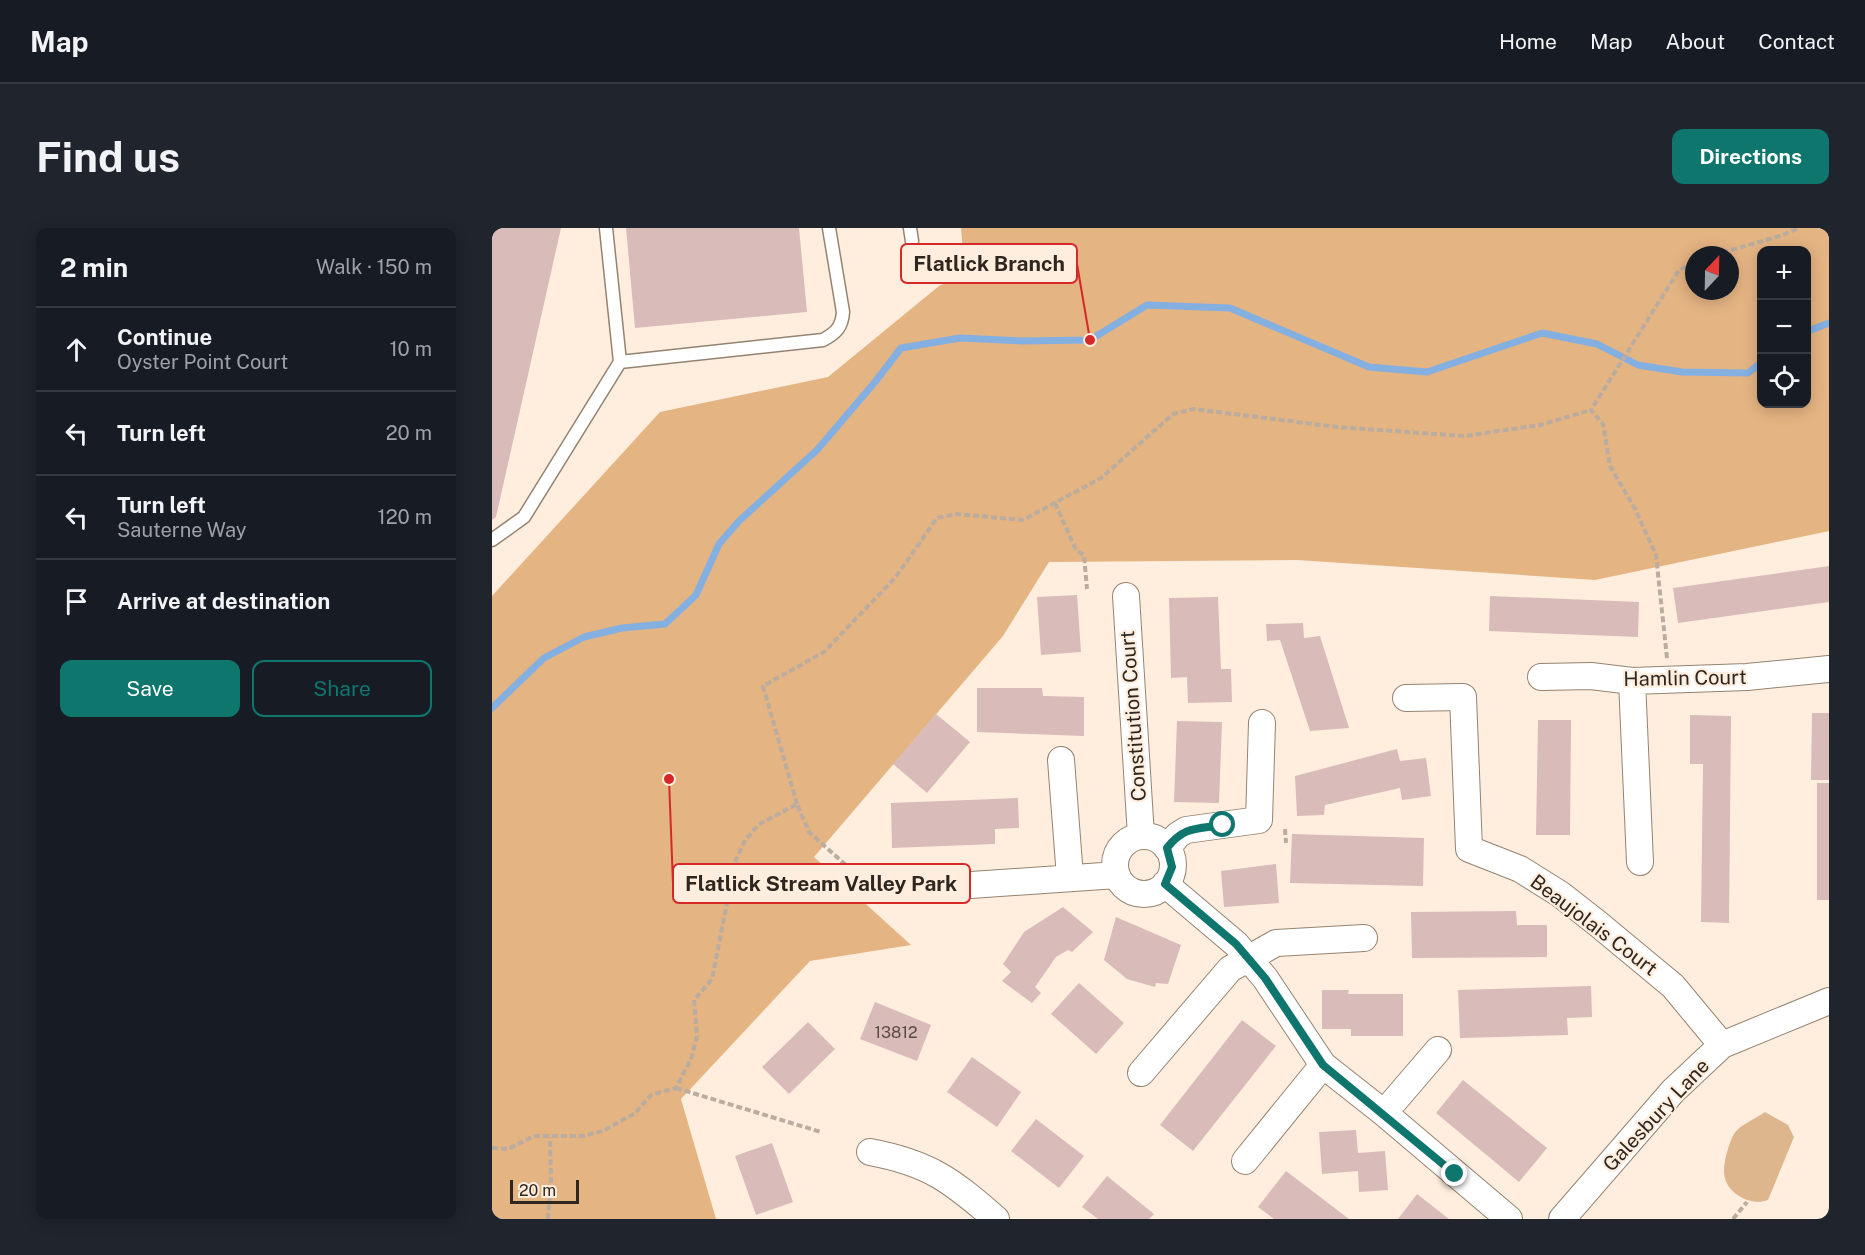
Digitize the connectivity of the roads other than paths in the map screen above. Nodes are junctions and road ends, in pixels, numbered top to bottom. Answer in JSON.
{"nodes":[{"id":1,"x":606,"y":228,"type":"edge"},
{"id":2,"x":829,"y":228,"type":"edge"},
{"id":3,"x":910,"y":228,"type":"edge"},
{"id":4,"x":912,"y":241,"type":"dead end"},
{"id":5,"x":620,"y":362,"type":"junction"},
{"id":6,"x":492,"y":540,"type":"edge"},
{"id":7,"x":1126,"y":596,"type":"dead end"},
{"id":8,"x":1829,"y":669,"type":"edge"},
{"id":9,"x":1541,"y":677,"type":"dead end"},
{"id":10,"x":1632,"y":681,"type":"junction"},
{"id":11,"x":1406,"y":698,"type":"dead end"},
{"id":12,"x":1262,"y":723,"type":"dead end"},
{"id":13,"x":1061,"y":760,"type":"dead end"},
{"id":14,"x":1141,"y":836,"type":"junction"},
{"id":15,"x":1167,"y":848,"type":"junction"},
{"id":16,"x":1640,"y":862,"type":"dead end"},
{"id":17,"x":1117,"y":875,"type":"junction"},
{"id":18,"x":1070,"y":877,"type":"junction"},
{"id":19,"x":1165,"y":884,"type":"junction"},
{"id":20,"x":928,"y":888,"type":"dead end"},
{"id":21,"x":1364,"y":938,"type":"dead end"},
{"id":22,"x":1249,"y":959,"type":"junction"},
{"id":23,"x":1829,"y":1001,"type":"edge"},
{"id":24,"x":1722,"y":1045,"type":"junction"},
{"id":25,"x":1438,"y":1050,"type":"dead end"},
{"id":26,"x":1323,"y":1065,"type":"junction"},
{"id":27,"x":1141,"y":1073,"type":"dead end"},
{"id":28,"x":1384,"y":1113,"type":"junction"},
{"id":29,"x":870,"y":1152,"type":"dead end"},
{"id":30,"x":1245,"y":1161,"type":"dead end"},
{"id":31,"x":996,"y":1219,"type":"edge"},
{"id":32,"x":1509,"y":1219,"type":"edge"},
{"id":33,"x":1562,"y":1219,"type":"edge"}],
"edges":[{"from":1,"to":5,"type":"lane"},
{"from":2,"to":5,"type":"lane"},
{"from":3,"to":4,"type":"lane"},
{"from":5,"to":6,"type":"lane"},
{"from":7,"to":14,"type":"street","name":"Constitution Court"},
{"from":8,"to":10,"type":"street","name":"Hamlin Court"},
{"from":9,"to":10,"type":"street","name":"Hamlin Court"},
{"from":10,"to":16,"type":"street"},
{"from":11,"to":24,"type":"street","name":"Beaujolais Court"},
{"from":12,"to":15,"type":"street"},
{"from":13,"to":18,"type":"street"},
{"from":14,"to":15,"type":"street"},
{"from":14,"to":17,"type":"street"},
{"from":15,"to":19,"type":"street"},
{"from":17,"to":18,"type":"street"},
{"from":17,"to":19,"type":"street"},
{"from":18,"to":20,"type":"street"},
{"from":19,"to":22,"type":"street"},
{"from":21,"to":22,"type":"street"},
{"from":22,"to":26,"type":"street"},
{"from":22,"to":27,"type":"street"},
{"from":23,"to":24,"type":"street","name":"Galesbury Lane"},
{"from":24,"to":33,"type":"street","name":"Galesbury Lane"},
{"from":25,"to":28,"type":"street"},
{"from":26,"to":28,"type":"street"},
{"from":26,"to":30,"type":"street"},
{"from":28,"to":32,"type":"street"},
{"from":29,"to":31,"type":"street"}]}
